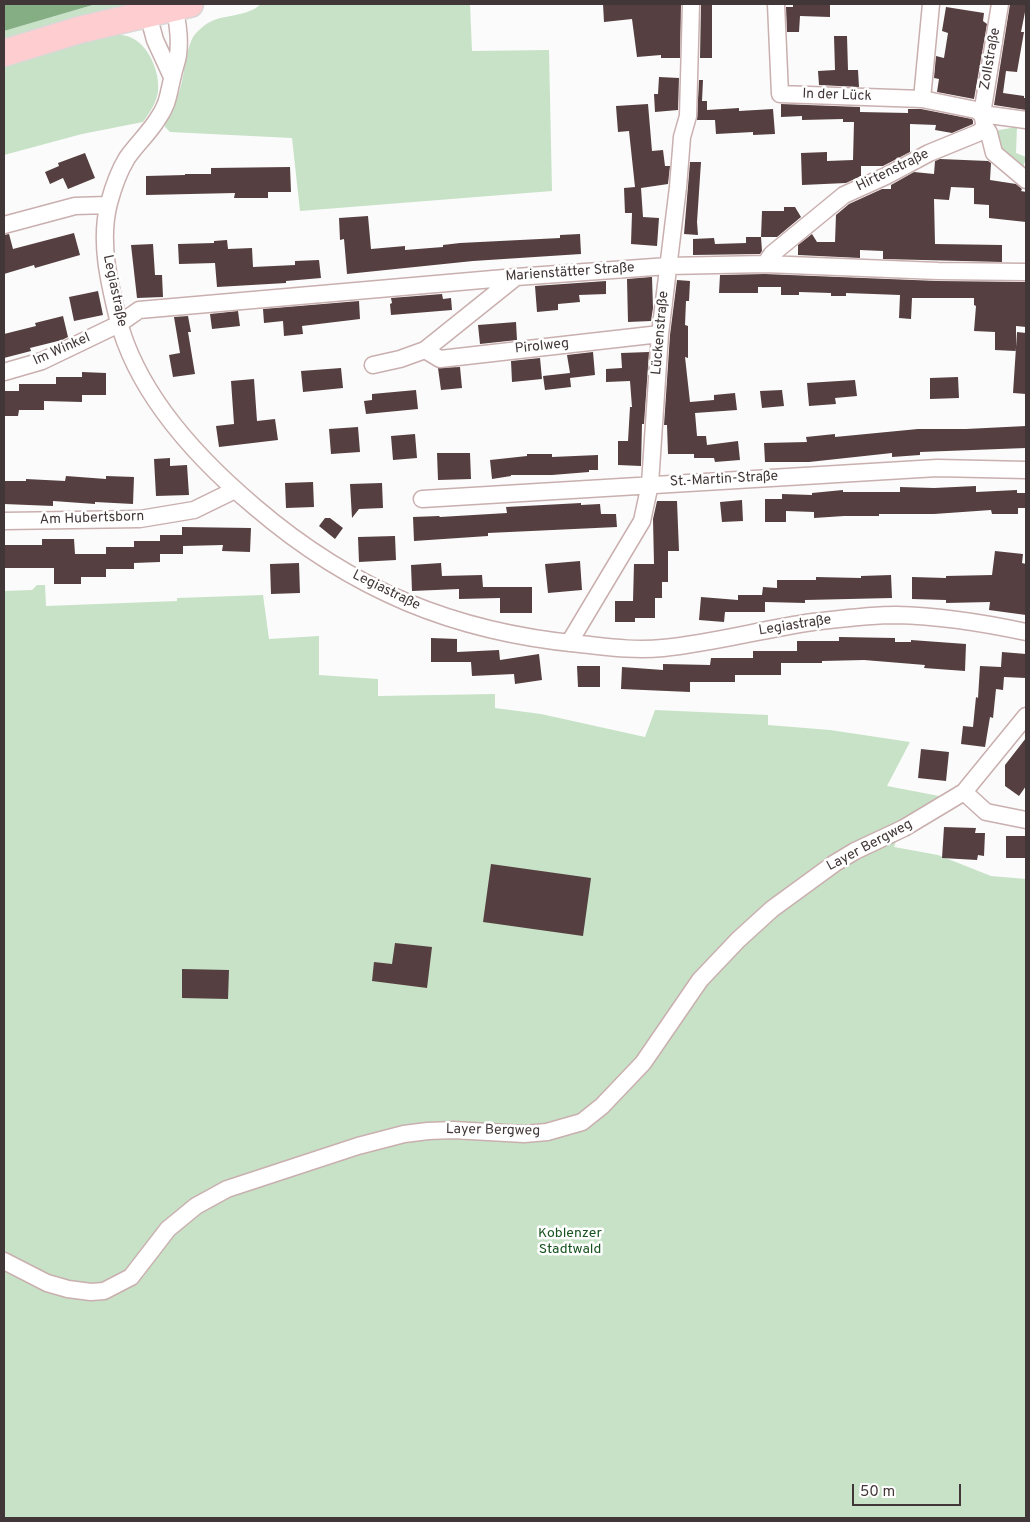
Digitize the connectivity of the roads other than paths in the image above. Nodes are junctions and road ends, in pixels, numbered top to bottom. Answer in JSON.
{"nodes":[{"id":1,"x":691,"y":4,"type":"edge"},
{"id":2,"x":776,"y":4,"type":"edge"},
{"id":3,"x":931,"y":4,"type":"edge"},
{"id":4,"x":1000,"y":4,"type":"edge"},
{"id":5,"x":182,"y":6,"type":"edge"},
{"id":6,"x":148,"y":14,"type":"junction"},
{"id":7,"x":4,"y":53,"type":"edge"},
{"id":8,"x":172,"y":77,"type":"junction"},
{"id":9,"x":922,"y":99,"type":"junction"},
{"id":10,"x":984,"y":120,"type":"junction"},
{"id":11,"x":1026,"y":120,"type":"edge"},
{"id":12,"x":1026,"y":180,"type":"edge"},
{"id":13,"x":108,"y":205,"type":"junction"},
{"id":14,"x":4,"y":225,"type":"edge"},
{"id":15,"x":764,"y":264,"type":"junction"},
{"id":16,"x":668,"y":266,"type":"junction"},
{"id":17,"x":1026,"y":272,"type":"edge"},
{"id":18,"x":516,"y":277,"type":"junction"},
{"id":19,"x":119,"y":324,"type":"junction"},
{"id":20,"x":660,"y":334,"type":"junction"},
{"id":21,"x":426,"y":350,"type":"junction"},
{"id":22,"x":373,"y":365,"type":"dead end"},
{"id":23,"x":4,"y":372,"type":"edge"},
{"id":24,"x":1026,"y":470,"type":"edge"},
{"id":25,"x":650,"y":484,"type":"junction"},
{"id":26,"x":235,"y":490,"type":"junction"},
{"id":27,"x":422,"y":499,"type":"dead end"},
{"id":28,"x":4,"y":521,"type":"edge"},
{"id":29,"x":1026,"y":632,"type":"edge"},
{"id":30,"x":569,"y":643,"type":"junction"},
{"id":31,"x":1026,"y":716,"type":"edge"},
{"id":32,"x":964,"y":792,"type":"junction"},
{"id":33,"x":1026,"y":820,"type":"edge"},
{"id":34,"x":4,"y":1261,"type":"edge"}],
"edges":[{"from":1,"to":16,"type":"street","name":"Lückenstraße"},
{"from":2,"to":9,"type":"street","name":"In der Lück"},
{"from":3,"to":9,"type":"street"},
{"from":4,"to":10,"type":"street","name":"Zollstraße"},
{"from":5,"to":6,"type":"main road"},
{"from":5,"to":8,"type":"street","name":"Legiastraße"},
{"from":6,"to":7,"type":"main road"},
{"from":6,"to":8,"type":"street"},
{"from":8,"to":13,"type":"street","name":"Legiastraße"},
{"from":9,"to":10,"type":"street","name":"In der Lück"},
{"from":10,"to":11,"type":"street"},
{"from":10,"to":12,"type":"street","name":"Zollstraße"},
{"from":10,"to":15,"type":"street","name":"Hirtenstraße"},
{"from":13,"to":14,"type":"street"},
{"from":13,"to":19,"type":"street","name":"Legiastraße"},
{"from":15,"to":16,"type":"street","name":"Marienstätter Straße"},
{"from":15,"to":17,"type":"street","name":"Marienstätter Straße"},
{"from":16,"to":18,"type":"street","name":"Marienstätter Straße"},
{"from":16,"to":20,"type":"street","name":"Lückenstraße"},
{"from":18,"to":19,"type":"street","name":"Marienstätter Straße"},
{"from":18,"to":21,"type":"street"},
{"from":19,"to":23,"type":"street","name":"Im Winkel"},
{"from":19,"to":26,"type":"street","name":"Legiastraße"},
{"from":20,"to":21,"type":"street","name":"Pirolweg"},
{"from":20,"to":25,"type":"street","name":"Lückenstraße"},
{"from":21,"to":22,"type":"street"},
{"from":24,"to":25,"type":"street","name":"St.-Martin-Straße"},
{"from":25,"to":27,"type":"street","name":"St.-Martin-Straße"},
{"from":25,"to":30,"type":"street","name":"Lückenstraße"},
{"from":26,"to":28,"type":"street","name":"Am Hubertsborn"},
{"from":26,"to":30,"type":"street","name":"Legiastraße"},
{"from":29,"to":30,"type":"street","name":"Legiastraße"},
{"from":31,"to":32,"type":"street","name":"Layer Bergweg"},
{"from":32,"to":33,"type":"street"},
{"from":32,"to":34,"type":"street","name":"Layer Bergweg"}]}
